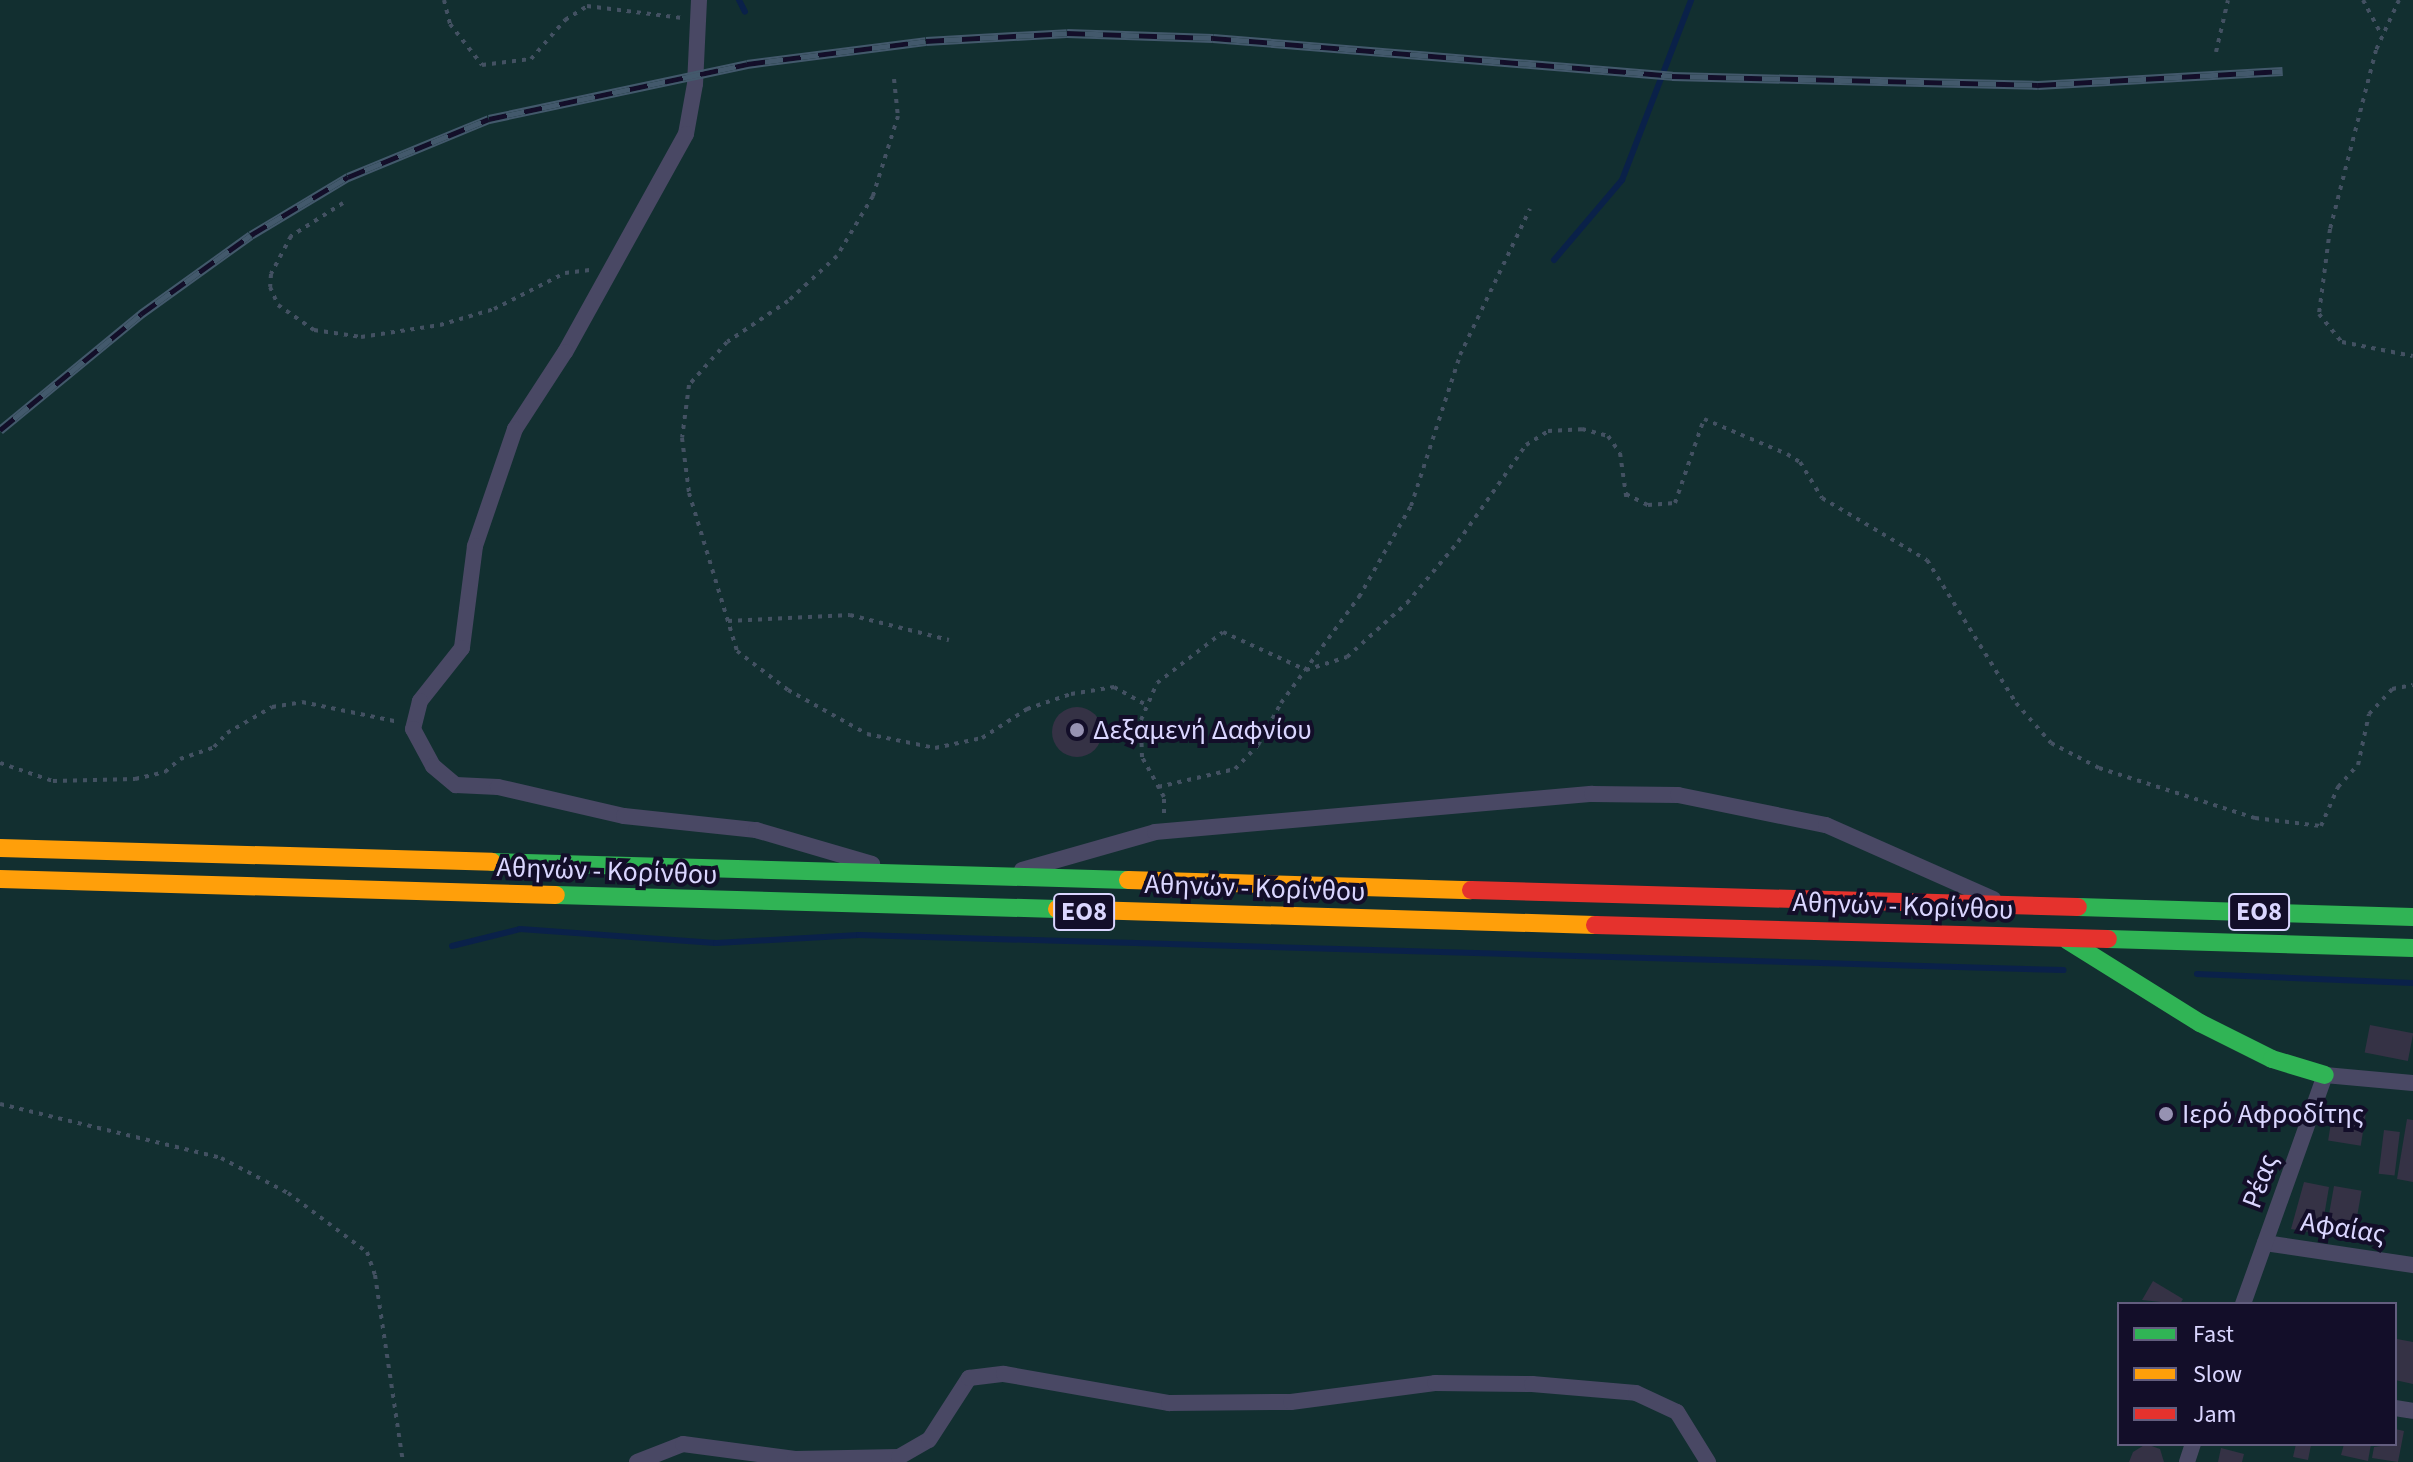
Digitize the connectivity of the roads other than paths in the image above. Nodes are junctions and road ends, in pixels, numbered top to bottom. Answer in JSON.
{"nodes":[{"id":1,"x":699,"y":0,"type":"edge"},
{"id":2,"x":0,"y":848,"type":"edge"},
{"id":3,"x":903,"y":875,"type":"junction"},
{"id":4,"x":1003,"y":878,"type":"junction"},
{"id":5,"x":0,"y":879,"type":"edge"},
{"id":6,"x":2005,"y":906,"type":"junction"},
{"id":7,"x":2413,"y":917,"type":"edge"},
{"id":8,"x":2065,"y":939,"type":"junction"},
{"id":9,"x":2413,"y":948,"type":"edge"},
{"id":10,"x":2325,"y":1075,"type":"junction"},
{"id":11,"x":2413,"y":1083,"type":"edge"},
{"id":12,"x":2265,"y":1243,"type":"junction"},
{"id":13,"x":2413,"y":1265,"type":"edge"},
{"id":14,"x":2244,"y":1302,"type":"edge"},
{"id":15,"x":637,"y":1462,"type":"edge"},
{"id":16,"x":1708,"y":1462,"type":"edge"}],
"edges":[{"from":1,"to":3,"type":"street"},
{"from":2,"to":3,"type":"highway","name":"Αθηνών - Κορίνθου","number":"ΕΟ8"},
{"from":3,"to":4,"type":"highway","name":"Αθηνών - Κορίνθου","number":"ΕΟ8"},
{"from":4,"to":6,"type":"highway","name":"Αθηνών - Κορίνθου","number":"ΕΟ8"},
{"from":4,"to":6,"type":"street"},
{"from":5,"to":8,"type":"highway","name":"Αθηνών - Κορίνθου","number":"ΕΟ8"},
{"from":6,"to":7,"type":"highway","name":"Αθηνών - Κορίνθου","number":"ΕΟ8"},
{"from":8,"to":9,"type":"highway","name":"Αθηνών - Κορίνθου","number":"ΕΟ8"},
{"from":8,"to":10,"type":"highway"},
{"from":10,"to":11,"type":"street"},
{"from":10,"to":12,"type":"street","name":"Ρέας"},
{"from":12,"to":13,"type":"street","name":"Αφαίας"},
{"from":12,"to":14,"type":"street","name":"Ρέας"},
{"from":15,"to":16,"type":"street"}]}
